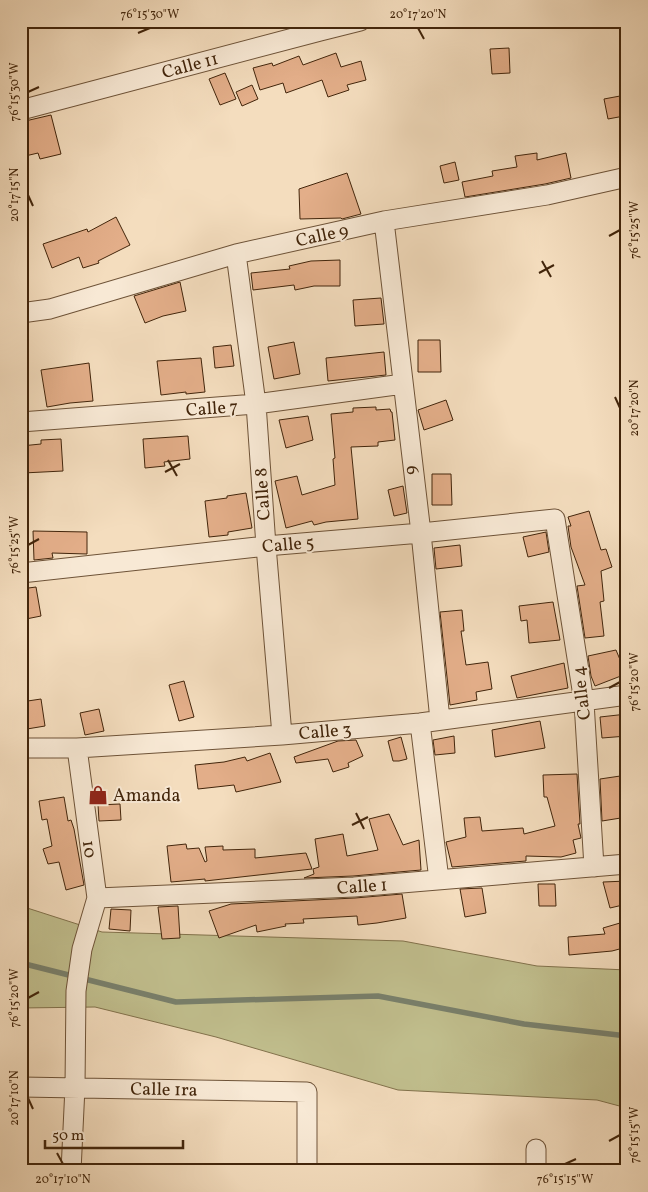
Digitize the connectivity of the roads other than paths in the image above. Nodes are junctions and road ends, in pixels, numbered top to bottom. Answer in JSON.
{"nodes":[{"id":1,"x":360,"y":21,"type":"edge"},
{"id":2,"x":21,"y":110,"type":"edge"},
{"id":3,"x":627,"y":177,"type":"edge"},
{"id":4,"x":384,"y":221,"type":"junction"},
{"id":5,"x":236,"y":254,"type":"junction"},
{"id":6,"x":21,"y":313,"type":"edge"},
{"id":7,"x":403,"y":384,"type":"junction"},
{"id":8,"x":256,"y":404,"type":"junction"},
{"id":9,"x":21,"y":422,"type":"edge"},
{"id":10,"x":555,"y":520,"type":"joint"},
{"id":11,"x":421,"y":533,"type":"junction"},
{"id":12,"x":266,"y":546,"type":"junction"},
{"id":13,"x":21,"y":573,"type":"edge"},
{"id":14,"x":627,"y":695,"type":"edge"},
{"id":15,"x":584,"y":702,"type":"junction"},
{"id":16,"x":440,"y":720,"type":"junction"},
{"id":17,"x":420,"y":723,"type":"junction"},
{"id":18,"x":282,"y":735,"type":"junction"},
{"id":19,"x":21,"y":748,"type":"edge"},
{"id":20,"x":77,"y":748,"type":"junction"},
{"id":21,"x":627,"y":864,"type":"edge"},
{"id":22,"x":594,"y":867,"type":"junction"},
{"id":23,"x":439,"y":880,"type":"junction"},
{"id":24,"x":97,"y":898,"type":"junction"},
{"id":25,"x":21,"y":1087,"type":"edge"},
{"id":26,"x":74,"y":1087,"type":"junction"},
{"id":27,"x":536,"y":1149,"type":"dead end"},
{"id":28,"x":71,"y":1171,"type":"edge"},
{"id":29,"x":307,"y":1171,"type":"edge"},
{"id":30,"x":536,"y":1171,"type":"edge"}],
"edges":[{"from":1,"to":2,"type":"street","name":"Calle 11"},
{"from":3,"to":4,"type":"street","name":"Calle 9"},
{"from":4,"to":5,"type":"street","name":"Calle 9"},
{"from":4,"to":7,"type":"street","name":"6"},
{"from":5,"to":6,"type":"street","name":"Calle 9"},
{"from":5,"to":8,"type":"street","name":"Calle 8"},
{"from":7,"to":8,"type":"street","name":"Calle 7"},
{"from":7,"to":11,"type":"street","name":"6"},
{"from":8,"to":9,"type":"street","name":"Calle 7"},
{"from":8,"to":12,"type":"street","name":"Calle 8"},
{"from":10,"to":11,"type":"street","name":"Calle 5"},
{"from":10,"to":15,"type":"street","name":"Calle 4"},
{"from":11,"to":12,"type":"street","name":"Calle 5"},
{"from":11,"to":16,"type":"street","name":"6"},
{"from":12,"to":13,"type":"street","name":"Calle 5"},
{"from":12,"to":18,"type":"street","name":"Calle 8"},
{"from":14,"to":15,"type":"street","name":"Calle 3"},
{"from":15,"to":16,"type":"street","name":"Calle 3"},
{"from":15,"to":22,"type":"street","name":"Calle 4"},
{"from":16,"to":17,"type":"street","name":"Calle 3"},
{"from":17,"to":18,"type":"street","name":"Calle 3"},
{"from":17,"to":23,"type":"street"},
{"from":18,"to":20,"type":"street","name":"Calle 3"},
{"from":19,"to":20,"type":"street","name":"Calle 3"},
{"from":20,"to":24,"type":"street","name":"10"},
{"from":21,"to":22,"type":"street","name":"Calle 1"},
{"from":22,"to":23,"type":"street","name":"Calle 1"},
{"from":23,"to":24,"type":"street","name":"Calle 1"},
{"from":24,"to":26,"type":"street","name":"10"},
{"from":25,"to":26,"type":"street","name":"Calle 1ra"},
{"from":26,"to":28,"type":"street","name":"10"},
{"from":26,"to":29,"type":"street","name":"Calle 1ra"},
{"from":27,"to":30,"type":"street"}]}
